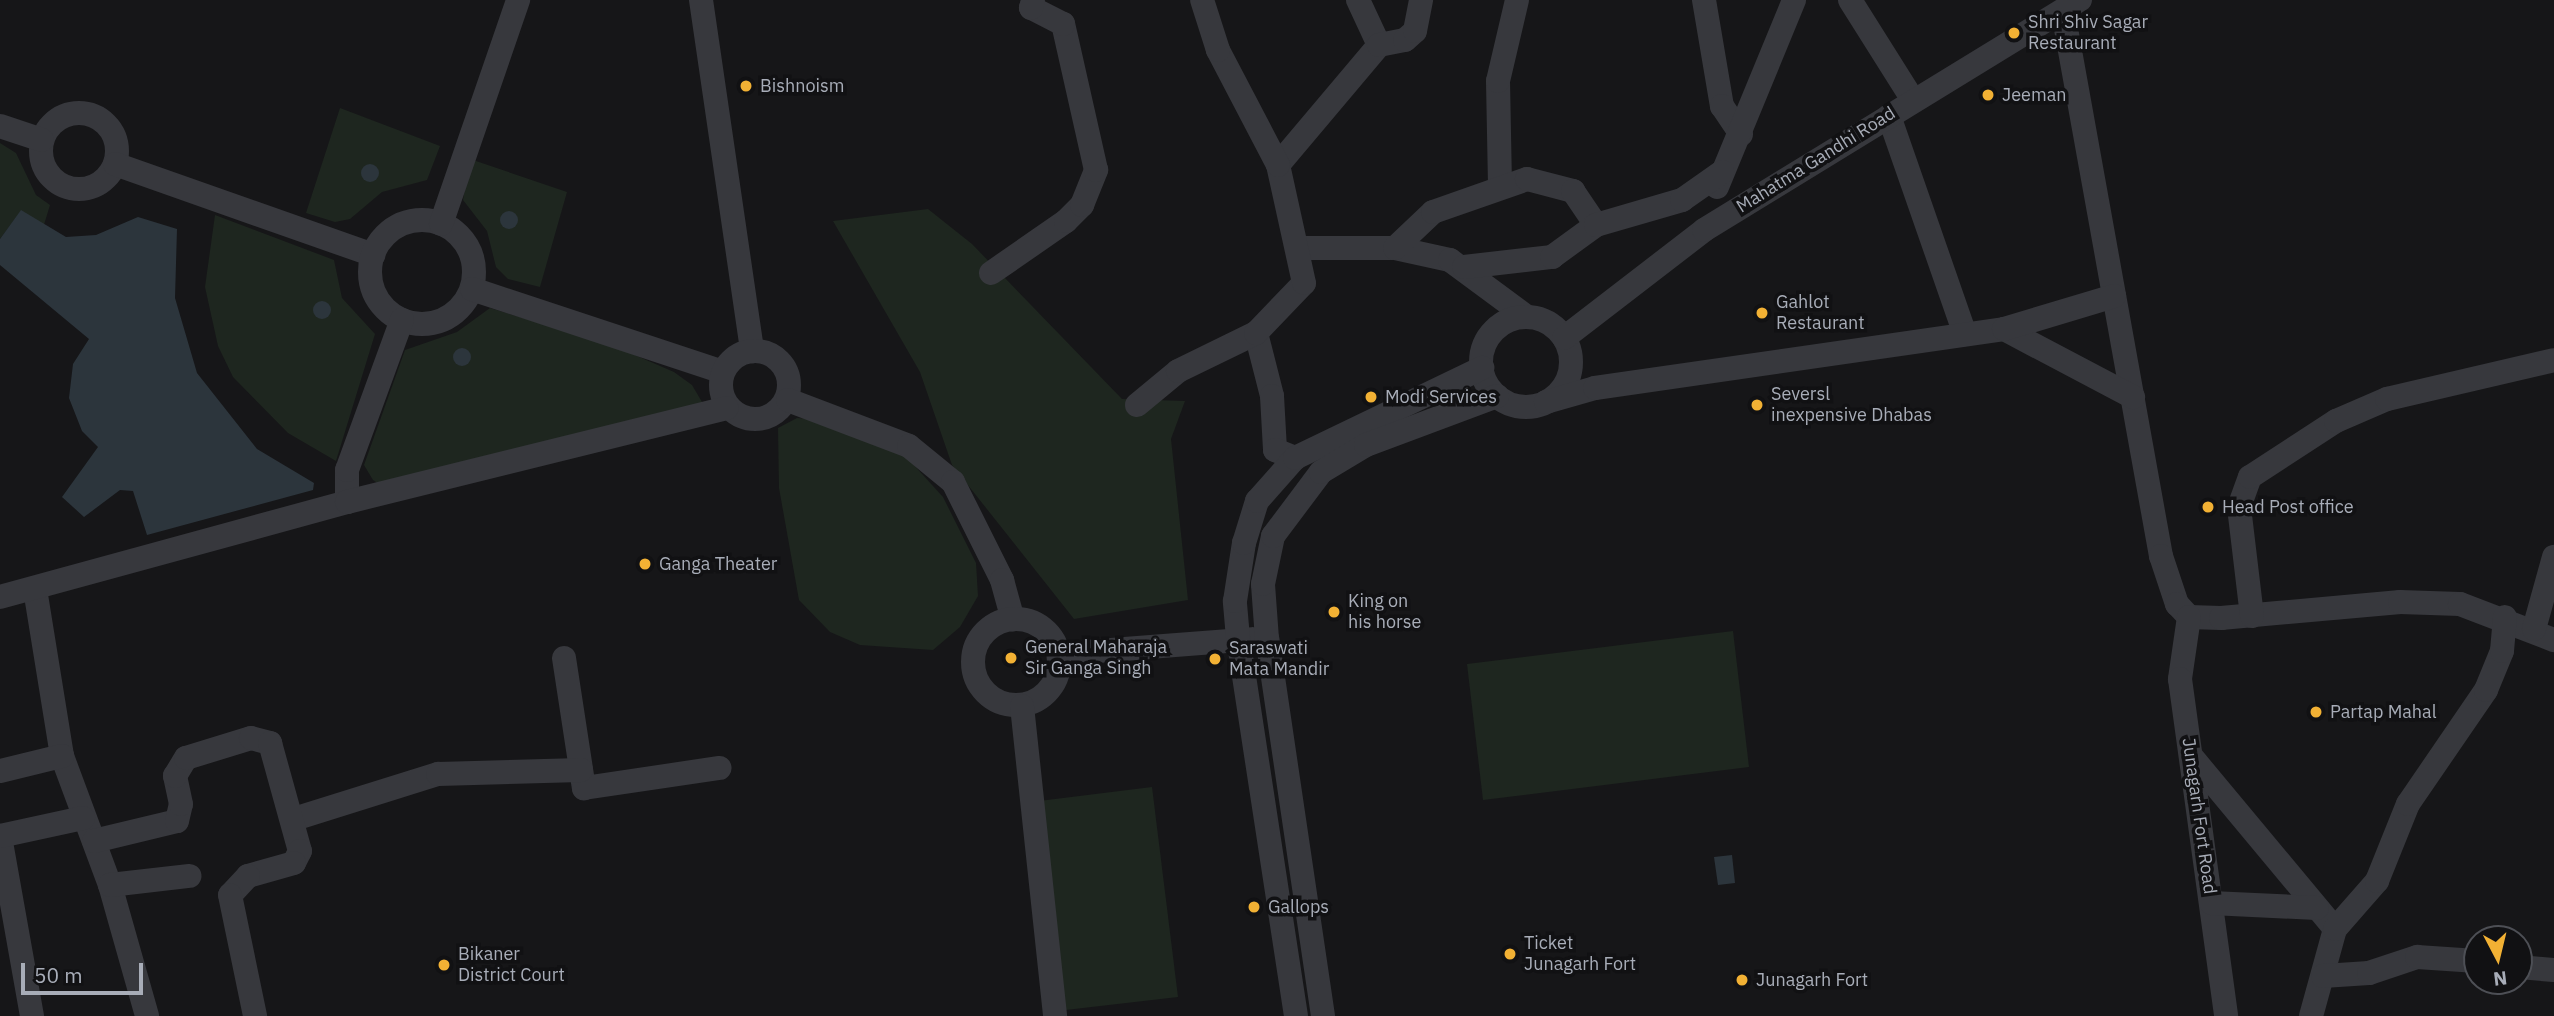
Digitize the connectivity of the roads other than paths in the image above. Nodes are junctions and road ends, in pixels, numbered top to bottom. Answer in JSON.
{"nodes":[{"id":1,"x":518,"y":0,"type":"edge"},
{"id":2,"x":701,"y":0,"type":"edge"},
{"id":3,"x":1033,"y":0,"type":"edge"},
{"id":4,"x":1202,"y":0,"type":"edge"},
{"id":5,"x":1358,"y":0,"type":"edge"},
{"id":6,"x":1421,"y":0,"type":"edge"},
{"id":7,"x":1517,"y":0,"type":"edge"},
{"id":8,"x":1704,"y":0,"type":"edge"},
{"id":9,"x":1794,"y":0,"type":"edge"},
{"id":10,"x":1858,"y":5,"type":"edge"},
{"id":11,"x":2072,"y":6,"type":"edge"},
{"id":12,"x":1379,"y":45,"type":"junction"},
{"id":13,"x":1913,"y":100,"type":"junction"},
{"id":14,"x":1889,"y":116,"type":"junction"},
{"id":15,"x":0,"y":126,"type":"edge"},
{"id":16,"x":1741,"y":134,"type":"junction"},
{"id":17,"x":42,"y":140,"type":"junction"},
{"id":18,"x":115,"y":164,"type":"junction"},
{"id":19,"x":1278,"y":165,"type":"junction"},
{"id":20,"x":1722,"y":172,"type":"junction"},
{"id":21,"x":1500,"y":185,"type":"junction"},
{"id":22,"x":441,"y":224,"type":"junction"},
{"id":23,"x":1596,"y":225,"type":"junction"},
{"id":24,"x":1704,"y":230,"type":"junction"},
{"id":25,"x":1298,"y":248,"type":"junction"},
{"id":26,"x":1395,"y":248,"type":"junction"},
{"id":27,"x":373,"y":255,"type":"junction"},
{"id":28,"x":1464,"y":267,"type":"junction"},
{"id":29,"x":991,"y":273,"type":"dead end"},
{"id":30,"x":472,"y":289,"type":"junction"},
{"id":31,"x":2114,"y":296,"type":"junction"},
{"id":32,"x":1527,"y":317,"type":"junction"},
{"id":33,"x":402,"y":320,"type":"junction"},
{"id":34,"x":2004,"y":328,"type":"junction"},
{"id":35,"x":1256,"y":333,"type":"junction"},
{"id":36,"x":1965,"y":334,"type":"junction"},
{"id":37,"x":1564,"y":338,"type":"junction"},
{"id":38,"x":752,"y":351,"type":"junction"},
{"id":39,"x":2554,"y":360,"type":"edge"},
{"id":40,"x":1482,"y":368,"type":"junction"},
{"id":41,"x":723,"y":372,"type":"junction"},
{"id":42,"x":1497,"y":396,"type":"junction"},
{"id":43,"x":2133,"y":397,"type":"junction"},
{"id":44,"x":788,"y":400,"type":"junction"},
{"id":45,"x":1546,"y":402,"type":"junction"},
{"id":46,"x":1137,"y":405,"type":"dead end"},
{"id":47,"x":727,"y":408,"type":"junction"},
{"id":48,"x":1295,"y":458,"type":"junction"},
{"id":49,"x":346,"y":502,"type":"junction"},
{"id":50,"x":2554,"y":556,"type":"edge"},
{"id":51,"x":12,"y":590,"type":"edge"},
{"id":52,"x":2252,"y":615,"type":"junction"},
{"id":53,"x":2189,"y":617,"type":"junction"},
{"id":54,"x":2505,"y":617,"type":"junction"},
{"id":55,"x":1013,"y":620,"type":"junction"},
{"id":56,"x":2544,"y":634,"type":"edge"},
{"id":57,"x":1238,"y":638,"type":"junction"},
{"id":58,"x":1267,"y":639,"type":"junction"},
{"id":59,"x":1059,"y":654,"type":"junction"},
{"id":60,"x":565,"y":658,"type":"dead end"},
{"id":61,"x":1022,"y":706,"type":"junction"},
{"id":62,"x":2191,"y":755,"type":"junction"},
{"id":63,"x":62,"y":756,"type":"junction"},
{"id":64,"x":720,"y":768,"type":"dead end"},
{"id":65,"x":581,"y":770,"type":"junction"},
{"id":66,"x":0,"y":771,"type":"edge"},
{"id":67,"x":83,"y":818,"type":"junction"},
{"id":68,"x":294,"y":819,"type":"junction"},
{"id":69,"x":0,"y":835,"type":"edge"},
{"id":70,"x":94,"y":841,"type":"junction"},
{"id":71,"x":189,"y":876,"type":"dead end"},
{"id":72,"x":110,"y":885,"type":"junction"},
{"id":73,"x":2211,"y":903,"type":"junction"},
{"id":74,"x":2317,"y":908,"type":"junction"},
{"id":75,"x":2335,"y":929,"type":"junction"},
{"id":76,"x":2463,"y":960,"type":"edge"},
{"id":77,"x":2533,"y":968,"type":"edge"},
{"id":78,"x":2554,"y":970,"type":"edge"},
{"id":79,"x":2323,"y":976,"type":"junction"},
{"id":80,"x":32,"y":1016,"type":"edge"},
{"id":81,"x":147,"y":1016,"type":"edge"},
{"id":82,"x":256,"y":1016,"type":"edge"},
{"id":83,"x":1055,"y":1016,"type":"edge"},
{"id":84,"x":1296,"y":1016,"type":"edge"},
{"id":85,"x":1323,"y":1016,"type":"edge"},
{"id":86,"x":2226,"y":1016,"type":"edge"},
{"id":87,"x":2311,"y":1016,"type":"edge"}],
"edges":[{"from":1,"to":22,"type":"street"},
{"from":2,"to":38,"type":"street"},
{"from":3,"to":29,"type":"street"},
{"from":4,"to":19,"type":"street"},
{"from":5,"to":12,"type":"street"},
{"from":6,"to":12,"type":"street"},
{"from":7,"to":21,"type":"street"},
{"from":8,"to":16,"type":"street"},
{"from":9,"to":16,"type":"street"},
{"from":10,"to":13,"type":"street"},
{"from":11,"to":13,"type":"street","name":"Mahatma Gandhi Road"},
{"from":11,"to":31,"type":"street"},
{"from":12,"to":19,"type":"street"},
{"from":13,"to":14,"type":"street","name":"Mahatma Gandhi Road"},
{"from":14,"to":24,"type":"street","name":"Mahatma Gandhi Road"},
{"from":14,"to":36,"type":"street"},
{"from":15,"to":17,"type":"street"},
{"from":16,"to":20,"type":"street"},
{"from":17,"to":18,"type":"street"},
{"from":17,"to":18,"type":"street"},
{"from":18,"to":27,"type":"street"},
{"from":19,"to":25,"type":"street"},
{"from":20,"to":23,"type":"street"},
{"from":20,"to":24,"type":"street"},
{"from":21,"to":23,"type":"street"},
{"from":21,"to":26,"type":"street"},
{"from":22,"to":27,"type":"street"},
{"from":22,"to":30,"type":"street"},
{"from":23,"to":28,"type":"street"},
{"from":24,"to":37,"type":"street","name":"Mahatma Gandhi Road"},
{"from":25,"to":26,"type":"street"},
{"from":25,"to":35,"type":"street"},
{"from":26,"to":28,"type":"street"},
{"from":27,"to":33,"type":"street"},
{"from":28,"to":32,"type":"street"},
{"from":30,"to":33,"type":"street"},
{"from":30,"to":41,"type":"street"},
{"from":31,"to":34,"type":"street"},
{"from":31,"to":43,"type":"street"},
{"from":32,"to":37,"type":"street"},
{"from":32,"to":40,"type":"street"},
{"from":33,"to":49,"type":"street"},
{"from":34,"to":36,"type":"street"},
{"from":34,"to":43,"type":"street"},
{"from":35,"to":46,"type":"street"},
{"from":35,"to":48,"type":"street"},
{"from":36,"to":45,"type":"street"},
{"from":37,"to":45,"type":"street"},
{"from":38,"to":41,"type":"street"},
{"from":38,"to":44,"type":"street"},
{"from":39,"to":52,"type":"street"},
{"from":40,"to":42,"type":"street"},
{"from":40,"to":48,"type":"street"},
{"from":41,"to":47,"type":"street"},
{"from":42,"to":45,"type":"street"},
{"from":42,"to":58,"type":"street"},
{"from":43,"to":53,"type":"street"},
{"from":44,"to":47,"type":"street"},
{"from":44,"to":55,"type":"street"},
{"from":47,"to":49,"type":"street"},
{"from":48,"to":57,"type":"street"},
{"from":49,"to":51,"type":"street"},
{"from":50,"to":56,"type":"street"},
{"from":51,"to":63,"type":"street"},
{"from":52,"to":53,"type":"street"},
{"from":52,"to":54,"type":"street"},
{"from":53,"to":62,"type":"street","name":"Junagarh Fort Road"},
{"from":54,"to":56,"type":"street"},
{"from":54,"to":75,"type":"street"},
{"from":55,"to":59,"type":"street"},
{"from":55,"to":61,"type":"street"},
{"from":57,"to":58,"type":"street"},
{"from":57,"to":59,"type":"street"},
{"from":57,"to":84,"type":"street"},
{"from":58,"to":85,"type":"street"},
{"from":59,"to":61,"type":"street"},
{"from":60,"to":65,"type":"street"},
{"from":61,"to":83,"type":"street"},
{"from":62,"to":73,"type":"street","name":"Junagarh Fort Road"},
{"from":62,"to":74,"type":"street"},
{"from":63,"to":66,"type":"street"},
{"from":63,"to":67,"type":"street"},
{"from":64,"to":65,"type":"street"},
{"from":65,"to":68,"type":"street"},
{"from":67,"to":69,"type":"street"},
{"from":67,"to":70,"type":"street"},
{"from":68,"to":70,"type":"street"},
{"from":68,"to":82,"type":"street"},
{"from":69,"to":80,"type":"street"},
{"from":70,"to":72,"type":"street"},
{"from":71,"to":72,"type":"street"},
{"from":72,"to":81,"type":"street"},
{"from":73,"to":74,"type":"street"},
{"from":73,"to":86,"type":"street","name":"Junagarh Fort Road"},
{"from":74,"to":75,"type":"street"},
{"from":75,"to":79,"type":"street"},
{"from":76,"to":79,"type":"street"},
{"from":77,"to":78,"type":"street"},
{"from":79,"to":87,"type":"street"}]}
